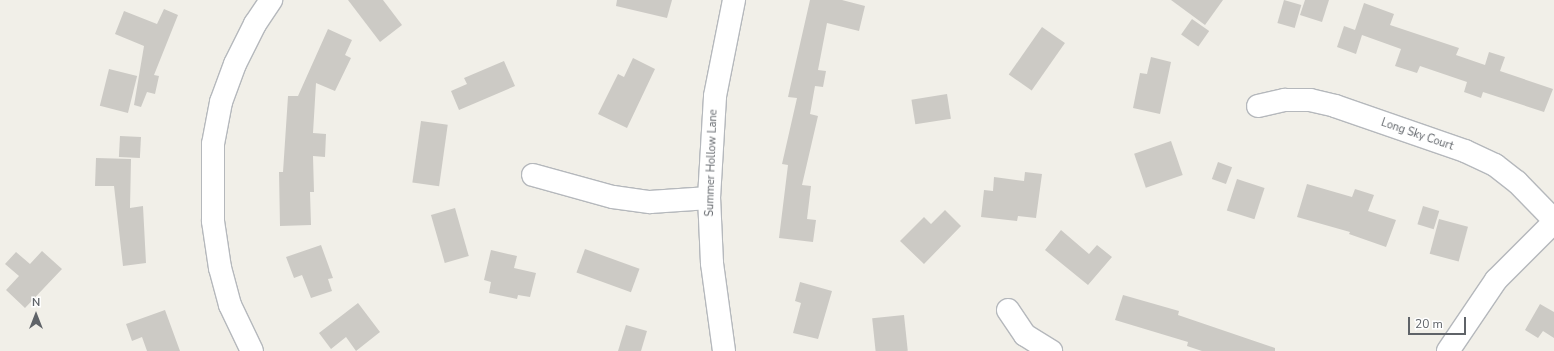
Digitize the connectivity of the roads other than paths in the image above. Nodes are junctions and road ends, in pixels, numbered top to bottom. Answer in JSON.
{"nodes":[{"id":1,"x":271,"y":0,"type":"edge"},
{"id":2,"x":734,"y":0,"type":"edge"},
{"id":3,"x":1258,"y":106,"type":"dead end"},
{"id":4,"x":533,"y":175,"type":"dead end"},
{"id":5,"x":709,"y":198,"type":"junction"},
{"id":6,"x":1554,"y":221,"type":"edge"},
{"id":7,"x":1008,"y":310,"type":"dead end"},
{"id":8,"x":252,"y":351,"type":"edge"},
{"id":9,"x":724,"y":351,"type":"edge"},
{"id":10,"x":1051,"y":351,"type":"edge"},
{"id":11,"x":1448,"y":351,"type":"edge"}],
"edges":[{"from":1,"to":8,"type":"street"},
{"from":2,"to":5,"type":"street","name":"Summer Hollow Lane"},
{"from":3,"to":6,"type":"street","name":"Long Sky Court"},
{"from":4,"to":5,"type":"street"},
{"from":5,"to":9,"type":"street","name":"Summer Hollow Lane"},
{"from":6,"to":11,"type":"street"},
{"from":7,"to":10,"type":"street"}]}
